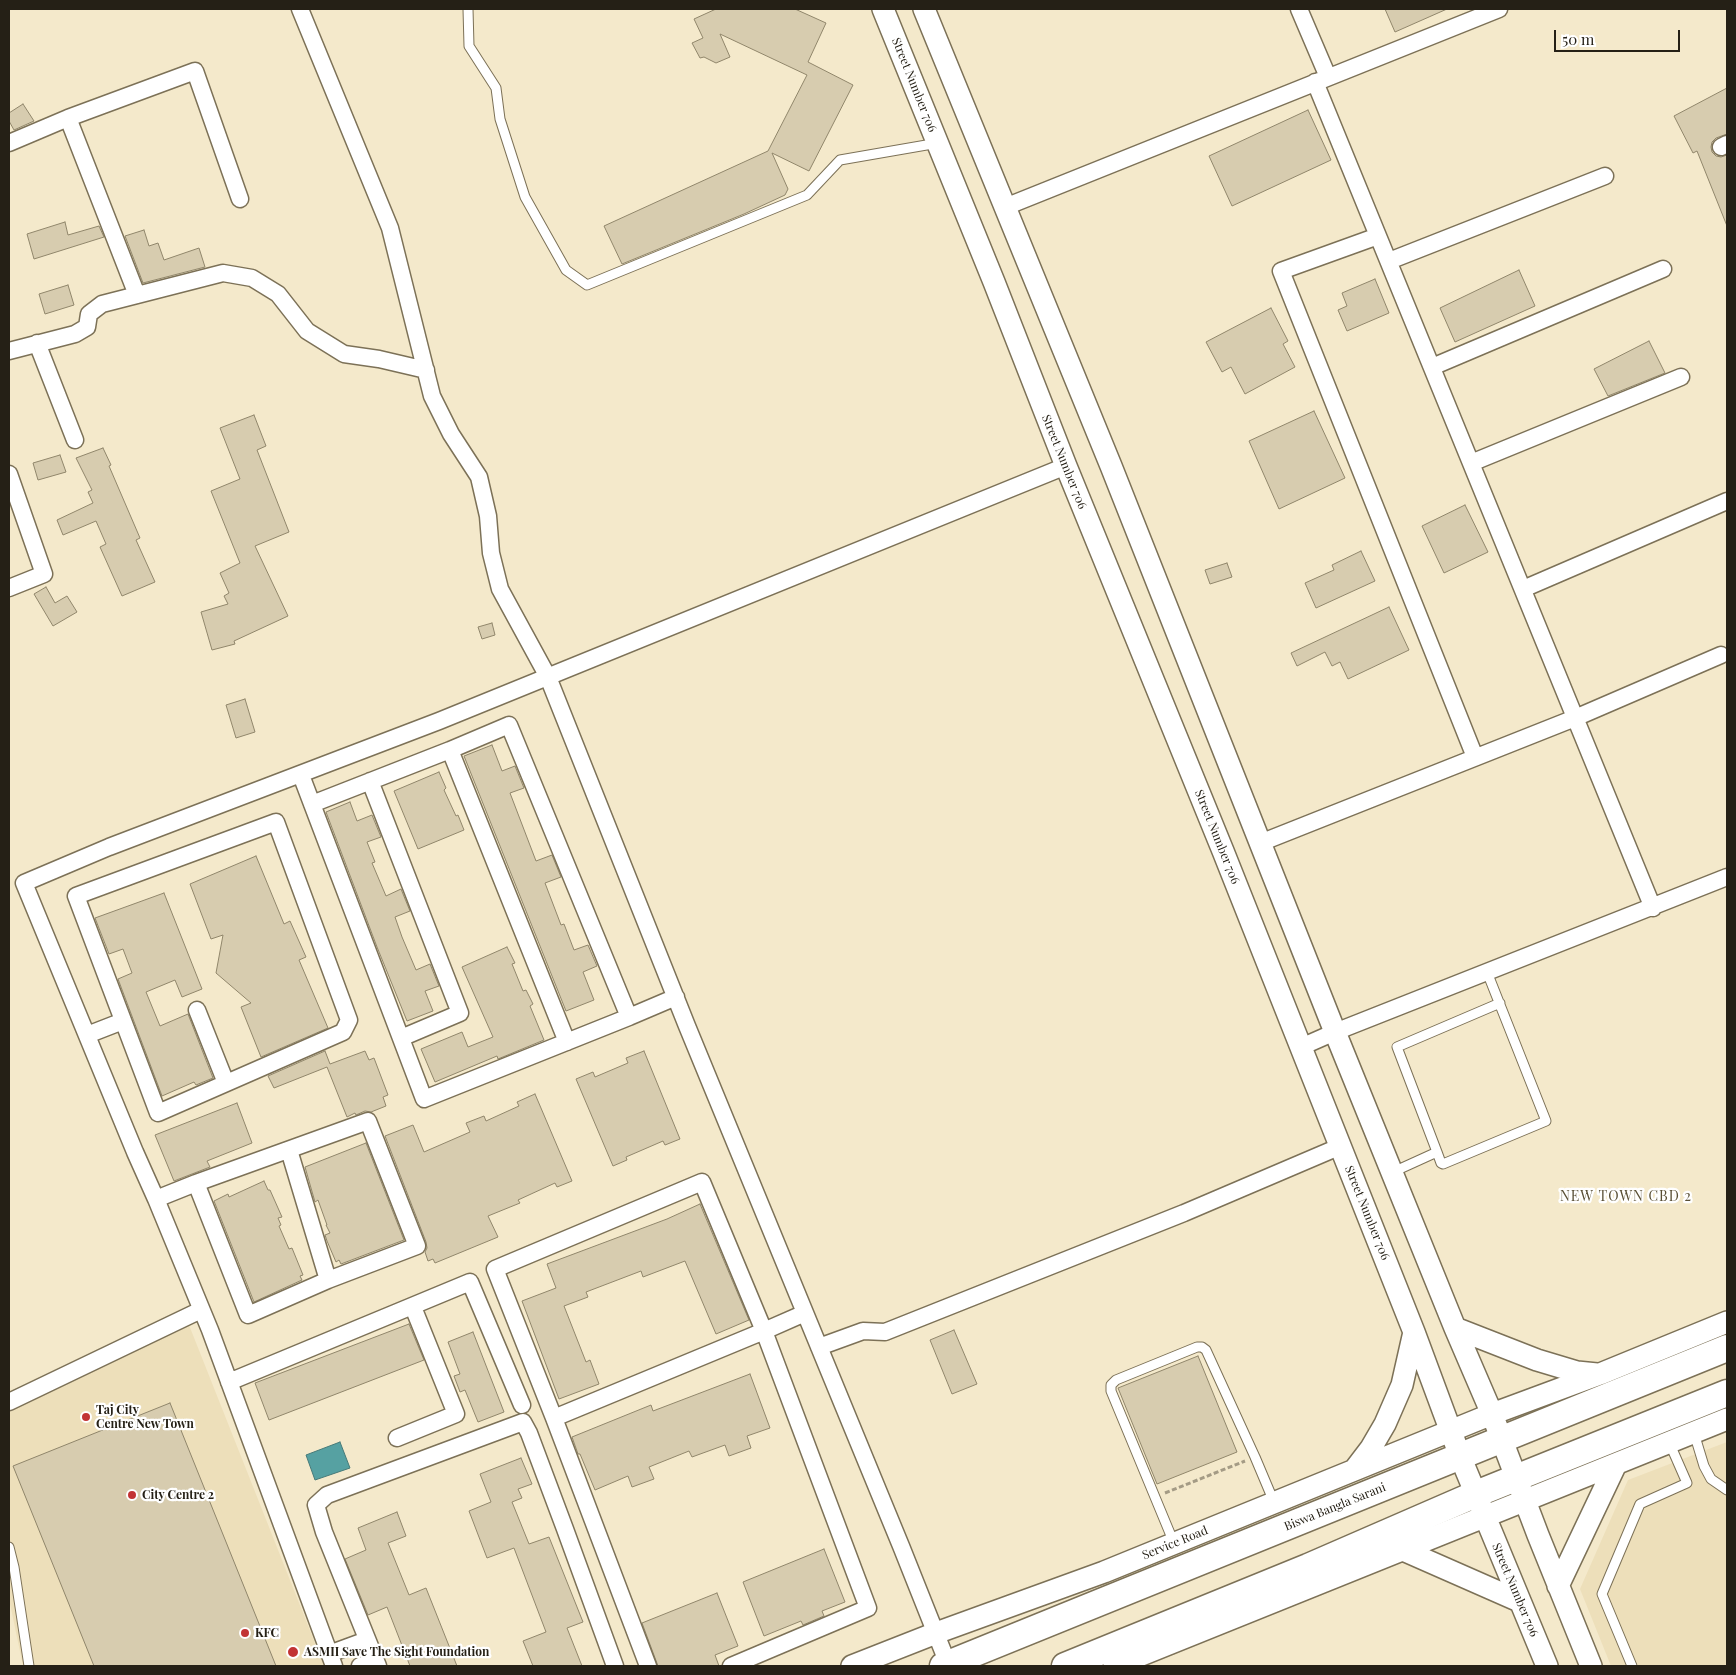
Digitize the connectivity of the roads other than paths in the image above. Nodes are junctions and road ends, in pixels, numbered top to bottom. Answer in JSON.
{"nodes":[{"id":1,"x":300,"y":9,"type":"edge"},
{"id":2,"x":468,"y":9,"type":"edge"},
{"id":3,"x":883,"y":9,"type":"edge"},
{"id":4,"x":924,"y":9,"type":"edge"},
{"id":5,"x":1299,"y":9,"type":"edge"},
{"id":6,"x":1499,"y":9,"type":"edge"},
{"id":7,"x":1321,"y":79,"type":"junction"},
{"id":8,"x":68,"y":118,"type":"junction"},
{"id":9,"x":9,"y":143,"type":"edge"},
{"id":10,"x":938,"y":143,"type":"junction"},
{"id":11,"x":1605,"y":176,"type":"dead end"},
{"id":12,"x":240,"y":199,"type":"dead end"},
{"id":13,"x":1005,"y":207,"type":"junction"},
{"id":14,"x":1378,"y":236,"type":"junction"},
{"id":15,"x":1389,"y":261,"type":"junction"},
{"id":16,"x":1662,"y":269,"type":"dead end"},
{"id":17,"x":137,"y":295,"type":"junction"},
{"id":18,"x":37,"y":343,"type":"junction"},
{"id":19,"x":9,"y":351,"type":"edge"},
{"id":20,"x":1432,"y":367,"type":"junction"},
{"id":21,"x":426,"y":370,"type":"junction"},
{"id":22,"x":1680,"y":377,"type":"dead end"},
{"id":23,"x":75,"y":440,"type":"dead end"},
{"id":24,"x":1471,"y":463,"type":"junction"},
{"id":25,"x":1066,"y":466,"type":"junction"},
{"id":26,"x":9,"y":474,"type":"edge"},
{"id":27,"x":1727,"y":501,"type":"edge"},
{"id":28,"x":9,"y":588,"type":"edge"},
{"id":29,"x":1523,"y":590,"type":"junction"},
{"id":30,"x":1721,"y":655,"type":"dead end"},
{"id":31,"x":548,"y":677,"type":"junction"},
{"id":32,"x":1575,"y":718,"type":"junction"},
{"id":33,"x":450,"y":750,"type":"junction"},
{"id":34,"x":1476,"y":757,"type":"junction"},
{"id":35,"x":301,"y":775,"type":"junction"},
{"id":36,"x":370,"y":781,"type":"junction"},
{"id":37,"x":312,"y":804,"type":"junction"},
{"id":38,"x":1260,"y":843,"type":"junction"},
{"id":39,"x":1727,"y":877,"type":"edge"},
{"id":40,"x":1653,"y":908,"type":"junction"},
{"id":41,"x":1487,"y":972,"type":"junction"},
{"id":42,"x":676,"y":997,"type":"junction"},
{"id":43,"x":1500,"y":1003,"type":"junction"},
{"id":44,"x":197,"y":1010,"type":"dead end"},
{"id":45,"x":629,"y":1017,"type":"junction"},
{"id":46,"x":123,"y":1022,"type":"junction"},
{"id":47,"x":1335,"y":1032,"type":"junction"},
{"id":48,"x":87,"y":1035,"type":"junction"},
{"id":49,"x":401,"y":1038,"type":"junction"},
{"id":50,"x":568,"y":1042,"type":"junction"},
{"id":51,"x":1301,"y":1047,"type":"junction"},
{"id":52,"x":226,"y":1083,"type":"junction"},
{"id":53,"x":1341,"y":1146,"type":"junction"},
{"id":54,"x":289,"y":1150,"type":"junction"},
{"id":55,"x":1437,"y":1152,"type":"junction"},
{"id":56,"x":1392,"y":1172,"type":"junction"},
{"id":57,"x":196,"y":1183,"type":"junction"},
{"id":58,"x":156,"y":1199,"type":"junction"},
{"id":59,"x":328,"y":1280,"type":"junction"},
{"id":60,"x":413,"y":1307,"type":"junction"},
{"id":61,"x":201,"y":1310,"type":"junction"},
{"id":62,"x":805,"y":1313,"type":"junction"},
{"id":63,"x":1727,"y":1322,"type":"edge"},
{"id":64,"x":1455,"y":1328,"type":"junction"},
{"id":65,"x":764,"y":1331,"type":"junction"},
{"id":66,"x":1414,"y":1332,"type":"junction"},
{"id":67,"x":819,"y":1347,"type":"junction"},
{"id":68,"x":1727,"y":1348,"type":"edge"},
{"id":69,"x":1600,"y":1374,"type":"junction"},
{"id":70,"x":229,"y":1382,"type":"junction"},
{"id":71,"x":1727,"y":1394,"type":"edge"},
{"id":72,"x":9,"y":1402,"type":"edge"},
{"id":73,"x":522,"y":1405,"type":"dead end"},
{"id":74,"x":1492,"y":1414,"type":"junction"},
{"id":75,"x":554,"y":1418,"type":"junction"},
{"id":76,"x":1727,"y":1419,"type":"edge"},
{"id":77,"x":1451,"y":1431,"type":"junction"},
{"id":78,"x":1694,"y":1433,"type":"junction"},
{"id":79,"x":397,"y":1438,"type":"dead end"},
{"id":80,"x":1501,"y":1439,"type":"junction"},
{"id":81,"x":1669,"y":1442,"type":"junction"},
{"id":82,"x":1460,"y":1456,"type":"junction"},
{"id":83,"x":1616,"y":1464,"type":"junction"},
{"id":84,"x":1355,"y":1469,"type":"junction"},
{"id":85,"x":1520,"y":1489,"type":"junction"},
{"id":86,"x":1727,"y":1490,"type":"edge"},
{"id":87,"x":1274,"y":1502,"type":"junction"},
{"id":88,"x":1480,"y":1506,"type":"junction"},
{"id":89,"x":1174,"y":1543,"type":"junction"},
{"id":90,"x":9,"y":1547,"type":"edge"},
{"id":91,"x":1402,"y":1550,"type":"junction"},
{"id":92,"x":1558,"y":1586,"type":"junction"},
{"id":93,"x":1519,"y":1601,"type":"junction"},
{"id":94,"x":936,"y":1633,"type":"junction"},
{"id":95,"x":367,"y":1640,"type":"junction"},
{"id":96,"x":331,"y":1660,"type":"edge"},
{"id":97,"x":377,"y":1664,"type":"edge"},
{"id":98,"x":946,"y":1665,"type":"edge"},
{"id":99,"x":29,"y":1666,"type":"edge"},
{"id":100,"x":360,"y":1666,"type":"edge"},
{"id":101,"x":615,"y":1666,"type":"edge"},
{"id":102,"x":648,"y":1666,"type":"edge"},
{"id":103,"x":731,"y":1666,"type":"edge"},
{"id":104,"x":852,"y":1666,"type":"edge"},
{"id":105,"x":1065,"y":1666,"type":"edge"},
{"id":106,"x":1114,"y":1666,"type":"edge"},
{"id":107,"x":1546,"y":1666,"type":"edge"},
{"id":108,"x":1591,"y":1666,"type":"edge"},
{"id":109,"x":1632,"y":1666,"type":"edge"}],
"edges":[{"from":1,"to":21,"type":"street"},
{"from":2,"to":10,"type":"lane"},
{"from":3,"to":10,"type":"street","name":"Street Number 706"},
{"from":4,"to":13,"type":"street"},
{"from":5,"to":7,"type":"street"},
{"from":6,"to":7,"type":"street"},
{"from":7,"to":13,"type":"street"},
{"from":7,"to":14,"type":"street"},
{"from":8,"to":9,"type":"street"},
{"from":8,"to":12,"type":"street"},
{"from":8,"to":17,"type":"street"},
{"from":10,"to":25,"type":"street","name":"Street Number 706"},
{"from":11,"to":15,"type":"street"},
{"from":13,"to":38,"type":"street"},
{"from":14,"to":15,"type":"street"},
{"from":14,"to":34,"type":"street"},
{"from":15,"to":20,"type":"street"},
{"from":16,"to":20,"type":"street"},
{"from":17,"to":18,"type":"street"},
{"from":17,"to":21,"type":"street"},
{"from":18,"to":19,"type":"street"},
{"from":18,"to":23,"type":"street"},
{"from":20,"to":24,"type":"street"},
{"from":21,"to":31,"type":"street"},
{"from":22,"to":24,"type":"street"},
{"from":24,"to":29,"type":"street"},
{"from":25,"to":31,"type":"street"},
{"from":25,"to":51,"type":"street","name":"Street Number 706"},
{"from":26,"to":28,"type":"street"},
{"from":27,"to":29,"type":"street"},
{"from":29,"to":32,"type":"street"},
{"from":30,"to":32,"type":"street"},
{"from":31,"to":35,"type":"street"},
{"from":31,"to":42,"type":"street"},
{"from":32,"to":34,"type":"street"},
{"from":32,"to":40,"type":"street"},
{"from":33,"to":36,"type":"street"},
{"from":33,"to":45,"type":"street"},
{"from":33,"to":50,"type":"street"},
{"from":34,"to":38,"type":"street"},
{"from":35,"to":37,"type":"street"},
{"from":35,"to":48,"type":"street"},
{"from":36,"to":37,"type":"street"},
{"from":36,"to":49,"type":"street"},
{"from":37,"to":49,"type":"street"},
{"from":38,"to":47,"type":"street"},
{"from":39,"to":40,"type":"street"},
{"from":40,"to":41,"type":"street"},
{"from":41,"to":43,"type":"lane"},
{"from":41,"to":47,"type":"street"},
{"from":42,"to":45,"type":"street"},
{"from":42,"to":62,"type":"street"},
{"from":43,"to":55,"type":"lane"},
{"from":43,"to":55,"type":"lane"},
{"from":44,"to":52,"type":"street"},
{"from":45,"to":50,"type":"street"},
{"from":46,"to":48,"type":"street"},
{"from":46,"to":52,"type":"street"},
{"from":46,"to":52,"type":"street"},
{"from":47,"to":51,"type":"street"},
{"from":47,"to":56,"type":"street"},
{"from":48,"to":58,"type":"street"},
{"from":49,"to":50,"type":"street"},
{"from":51,"to":53,"type":"street","name":"Street Number 706"},
{"from":53,"to":66,"type":"street","name":"Street Number 706"},
{"from":53,"to":67,"type":"street"},
{"from":54,"to":57,"type":"street"},
{"from":54,"to":59,"type":"street"},
{"from":54,"to":59,"type":"street"},
{"from":55,"to":56,"type":"lane"},
{"from":56,"to":64,"type":"street"},
{"from":57,"to":58,"type":"street"},
{"from":57,"to":59,"type":"street"},
{"from":58,"to":61,"type":"street"},
{"from":60,"to":70,"type":"street"},
{"from":60,"to":73,"type":"street"},
{"from":60,"to":79,"type":"street"},
{"from":61,"to":70,"type":"street"},
{"from":61,"to":72,"type":"street"},
{"from":62,"to":65,"type":"street"},
{"from":62,"to":67,"type":"street"},
{"from":63,"to":69,"type":"street"},
{"from":64,"to":69,"type":"street"},
{"from":64,"to":74,"type":"street"},
{"from":65,"to":75,"type":"street"},
{"from":65,"to":75,"type":"street"},
{"from":65,"to":103,"type":"street"},
{"from":66,"to":77,"type":"street","name":"Street Number 706"},
{"from":66,"to":84,"type":"street","name":"Service Road"},
{"from":67,"to":94,"type":"street"},
{"from":68,"to":80,"type":"main road","name":"Biswa Bangla Sarani"},
{"from":69,"to":74,"type":"street"},
{"from":70,"to":96,"type":"street"},
{"from":71,"to":85,"type":"main road"},
{"from":74,"to":77,"type":"street"},
{"from":74,"to":80,"type":"street"},
{"from":75,"to":102,"type":"street"},
{"from":76,"to":78,"type":"street"},
{"from":77,"to":82,"type":"street","name":"Street Number 706"},
{"from":77,"to":84,"type":"street"},
{"from":78,"to":81,"type":"street"},
{"from":78,"to":86,"type":"lane"},
{"from":80,"to":82,"type":"main road","name":"Biswa Bangla Sarani"},
{"from":80,"to":85,"type":"street"},
{"from":81,"to":83,"type":"street"},
{"from":81,"to":109,"type":"lane"},
{"from":82,"to":88,"type":"street","name":"Street Number 706"},
{"from":82,"to":98,"type":"main road","name":"Biswa Bangla Sarani"},
{"from":83,"to":85,"type":"street"},
{"from":83,"to":92,"type":"street"},
{"from":84,"to":87,"type":"street","name":"Service Road"},
{"from":85,"to":88,"type":"main road"},
{"from":85,"to":92,"type":"street"},
{"from":87,"to":89,"type":"street","name":"Service Road"},
{"from":87,"to":89,"type":"lane"},
{"from":88,"to":91,"type":"street"},
{"from":88,"to":93,"type":"street","name":"Street Number 706"},
{"from":88,"to":105,"type":"main road"},
{"from":89,"to":94,"type":"street","name":"Service Road"},
{"from":90,"to":99,"type":"lane"},
{"from":91,"to":93,"type":"street"},
{"from":91,"to":106,"type":"street"},
{"from":92,"to":108,"type":"street"},
{"from":93,"to":107,"type":"street","name":"Street Number 706"},
{"from":94,"to":98,"type":"street"},
{"from":94,"to":104,"type":"street","name":"Service Road"},
{"from":95,"to":96,"type":"street"},
{"from":95,"to":97,"type":"street"},
{"from":95,"to":101,"type":"street"},
{"from":97,"to":100,"type":"street"}]}
